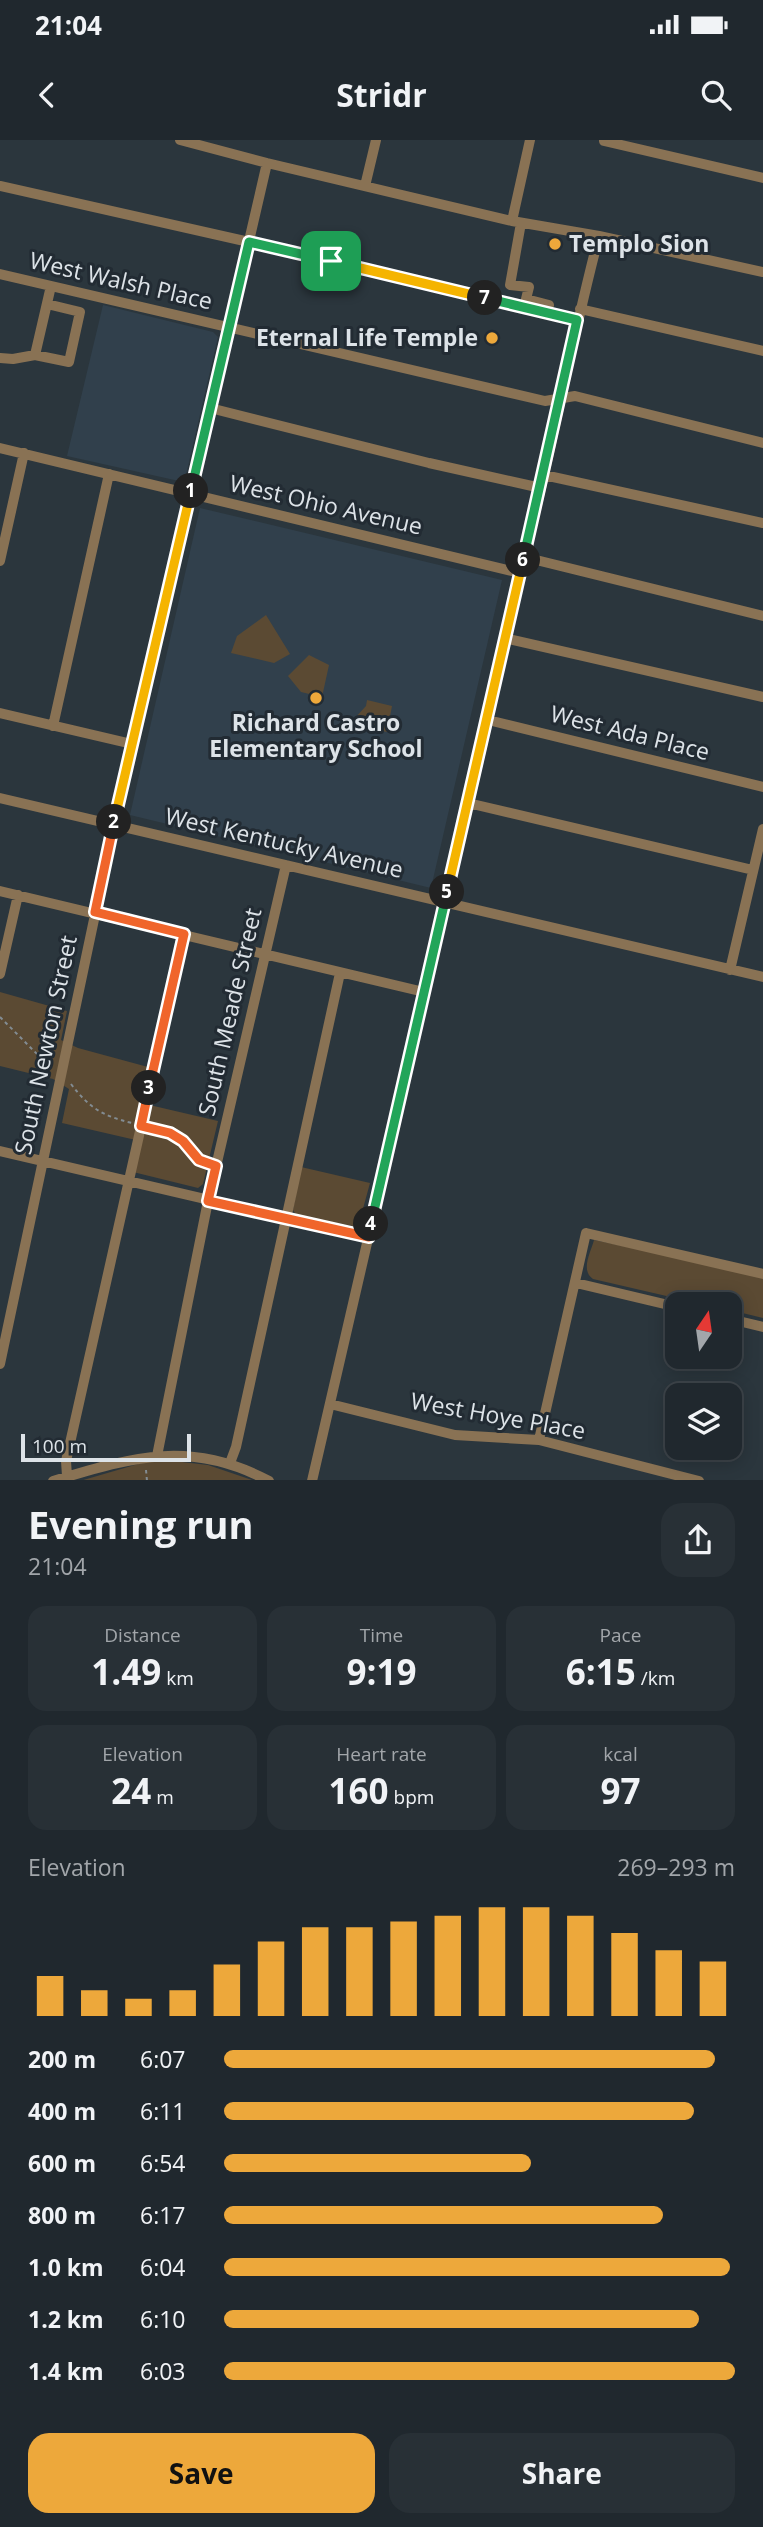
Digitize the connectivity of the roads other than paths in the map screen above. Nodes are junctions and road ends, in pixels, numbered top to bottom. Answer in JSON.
{"nodes":[{"id":1,"x":180,"y":140,"type":"edge"},
{"id":2,"x":376,"y":140,"type":"edge"},
{"id":3,"x":530,"y":140,"type":"edge"},
{"id":4,"x":604,"y":141,"type":"edge"},
{"id":5,"x":222,"y":146,"type":"edge"},
{"id":6,"x":267,"y":163,"type":"junction"},
{"id":7,"x":763,"y":178,"type":"edge"},
{"id":8,"x":0,"y":186,"type":"edge"},
{"id":9,"x":365,"y":186,"type":"junction"},
{"id":10,"x":516,"y":222,"type":"junction"},
{"id":11,"x":598,"y":236,"type":"junction"},
{"id":12,"x":249,"y":242,"type":"junction"},
{"id":13,"x":763,"y":272,"type":"edge"},
{"id":14,"x":0,"y":274,"type":"edge"},
{"id":15,"x":51,"y":286,"type":"junction"},
{"id":16,"x":47,"y":304,"type":"junction"},
{"id":17,"x":549,"y":305,"type":"dead end"},
{"id":18,"x":578,"y":315,"type":"junction"},
{"id":19,"x":229,"y":328,"type":"junction"},
{"id":20,"x":763,"y":351,"type":"edge"},
{"id":21,"x":35,"y":355,"type":"junction"},
{"id":22,"x":0,"y":358,"type":"edge"},
{"id":23,"x":561,"y":398,"type":"junction"},
{"id":24,"x":210,"y":408,"type":"junction"},
{"id":25,"x":763,"y":443,"type":"edge"},
{"id":26,"x":0,"y":447,"type":"edge"},
{"id":27,"x":24,"y":453,"type":"junction"},
{"id":28,"x":109,"y":474,"type":"junction"},
{"id":29,"x":544,"y":474,"type":"junction"},
{"id":30,"x":541,"y":488,"type":"junction"},
{"id":31,"x":190,"y":494,"type":"junction"},
{"id":32,"x":763,"y":523,"type":"edge"},
{"id":33,"x":524,"y":557,"type":"junction"},
{"id":34,"x":0,"y":561,"type":"edge"},
{"id":35,"x":520,"y":573,"type":"junction"},
{"id":36,"x":763,"y":616,"type":"edge"},
{"id":37,"x":504,"y":638,"type":"junction"},
{"id":38,"x":763,"y":697,"type":"edge"},
{"id":39,"x":0,"y":713,"type":"edge"},
{"id":40,"x":488,"y":720,"type":"junction"},
{"id":41,"x":52,"y":726,"type":"junction"},
{"id":42,"x":132,"y":744,"type":"junction"},
{"id":43,"x":763,"y":787,"type":"edge"},
{"id":44,"x":0,"y":798,"type":"edge"},
{"id":45,"x":468,"y":803,"type":"junction"},
{"id":46,"x":114,"y":825,"type":"junction"},
{"id":47,"x":763,"y":830,"type":"edge"},
{"id":48,"x":286,"y":865,"type":"junction"},
{"id":49,"x":754,"y":870,"type":"junction"},
{"id":50,"x":0,"y":891,"type":"edge"},
{"id":51,"x":18,"y":895,"type":"junction"},
{"id":52,"x":444,"y":903,"type":"junction"},
{"id":53,"x":95,"y":912,"type":"junction"},
{"id":54,"x":184,"y":934,"type":"junction"},
{"id":55,"x":266,"y":954,"type":"junction"},
{"id":56,"x":730,"y":970,"type":"junction"},
{"id":57,"x":340,"y":973,"type":"junction"},
{"id":58,"x":0,"y":974,"type":"edge"},
{"id":59,"x":763,"y":977,"type":"edge"},
{"id":60,"x":424,"y":992,"type":"junction"},
{"id":61,"x":0,"y":1151,"type":"edge"},
{"id":62,"x":42,"y":1162,"type":"junction"},
{"id":63,"x":128,"y":1182,"type":"junction"},
{"id":64,"x":208,"y":1201,"type":"junction"},
{"id":65,"x":287,"y":1218,"type":"junction"},
{"id":66,"x":369,"y":1237,"type":"junction"},
{"id":67,"x":763,"y":1274,"type":"edge"},
{"id":68,"x":576,"y":1283,"type":"junction"},
{"id":69,"x":665,"y":1304,"type":"edge"},
{"id":70,"x":742,"y":1323,"type":"edge"},
{"id":71,"x":763,"y":1327,"type":"edge"},
{"id":72,"x":0,"y":1364,"type":"edge"},
{"id":73,"x":330,"y":1404,"type":"junction"},
{"id":74,"x":539,"y":1440,"type":"junction"},
{"id":75,"x":157,"y":1456,"type":"junction"},
{"id":76,"x":230,"y":1463,"type":"junction"},
{"id":77,"x":67,"y":1476,"type":"junction"},
{"id":78,"x":53,"y":1480,"type":"edge"},
{"id":79,"x":269,"y":1480,"type":"edge"},
{"id":80,"x":312,"y":1480,"type":"edge"},
{"id":81,"x":699,"y":1480,"type":"edge"}],
"edges":[{"from":1,"to":5,"type":"street"},
{"from":2,"to":9,"type":"street"},
{"from":3,"to":10,"type":"street"},
{"from":4,"to":7,"type":"street"},
{"from":5,"to":6,"type":"street"},
{"from":6,"to":9,"type":"street"},
{"from":6,"to":12,"type":"street","name":"South Newton Street"},
{"from":8,"to":12,"type":"street"},
{"from":9,"to":10,"type":"street"},
{"from":10,"to":11,"type":"street"},
{"from":10,"to":17,"type":"street"},
{"from":11,"to":13,"type":"street"},
{"from":11,"to":18,"type":"street"},
{"from":12,"to":18,"type":"street"},
{"from":12,"to":19,"type":"street","name":"South Newton Street"},
{"from":14,"to":15,"type":"street","name":"West Walsh Place"},
{"from":15,"to":16,"type":"street"},
{"from":15,"to":19,"type":"street","name":"West Walsh Place"},
{"from":16,"to":21,"type":"street"},
{"from":16,"to":21,"type":"street"},
{"from":18,"to":20,"type":"street"},
{"from":18,"to":23,"type":"street"},
{"from":19,"to":23,"type":"street","name":"West Walsh Place"},
{"from":19,"to":24,"type":"street","name":"South Newton Street"},
{"from":21,"to":22,"type":"street"},
{"from":23,"to":25,"type":"street","name":"West Walsh Place"},
{"from":23,"to":29,"type":"street"},
{"from":24,"to":30,"type":"street"},
{"from":24,"to":31,"type":"street","name":"South Newton Street"},
{"from":26,"to":27,"type":"street","name":"West Ohio Avenue"},
{"from":27,"to":28,"type":"street","name":"West Ohio Avenue"},
{"from":27,"to":34,"type":"street"},
{"from":28,"to":31,"type":"street","name":"West Ohio Avenue"},
{"from":28,"to":41,"type":"street"},
{"from":29,"to":30,"type":"street"},
{"from":29,"to":32,"type":"street"},
{"from":30,"to":33,"type":"street"},
{"from":31,"to":35,"type":"street","name":"West Ohio Avenue"},
{"from":31,"to":42,"type":"street","name":"South Newton Street"},
{"from":33,"to":35,"type":"street"},
{"from":33,"to":36,"type":"street"},
{"from":35,"to":37,"type":"street"},
{"from":37,"to":38,"type":"street"},
{"from":37,"to":40,"type":"street"},
{"from":39,"to":41,"type":"street"},
{"from":40,"to":43,"type":"street","name":"West Ada Place"},
{"from":40,"to":45,"type":"street"},
{"from":41,"to":42,"type":"street"},
{"from":42,"to":46,"type":"street","name":"South Newton Street"},
{"from":44,"to":46,"type":"street","name":"West Kentucky Avenue"},
{"from":45,"to":49,"type":"street"},
{"from":45,"to":52,"type":"street"},
{"from":46,"to":48,"type":"street","name":"West Kentucky Avenue"},
{"from":46,"to":53,"type":"street","name":"South Newton Street"},
{"from":47,"to":49,"type":"street"},
{"from":48,"to":52,"type":"street","name":"West Kentucky Avenue"},
{"from":48,"to":55,"type":"street","name":"South Meade Street"},
{"from":49,"to":56,"type":"street"},
{"from":50,"to":51,"type":"street"},
{"from":51,"to":53,"type":"street"},
{"from":51,"to":58,"type":"street"},
{"from":52,"to":56,"type":"street","name":"West Kentucky Avenue"},
{"from":52,"to":60,"type":"street"},
{"from":53,"to":54,"type":"street"},
{"from":53,"to":62,"type":"street","name":"South Newton Street"},
{"from":54,"to":55,"type":"street"},
{"from":54,"to":63,"type":"street"},
{"from":55,"to":57,"type":"street"},
{"from":55,"to":64,"type":"street","name":"South Meade Street"},
{"from":56,"to":59,"type":"street","name":"West Kentucky Avenue"},
{"from":57,"to":60,"type":"street"},
{"from":57,"to":65,"type":"street"},
{"from":60,"to":66,"type":"street"},
{"from":61,"to":62,"type":"street"},
{"from":62,"to":63,"type":"street"},
{"from":62,"to":72,"type":"street","name":"South Newton Street"},
{"from":63,"to":64,"type":"street"},
{"from":63,"to":77,"type":"street"},
{"from":64,"to":65,"type":"street"},
{"from":64,"to":75,"type":"street","name":"South Meade Street"},
{"from":65,"to":66,"type":"street"},
{"from":65,"to":76,"type":"street"},
{"from":66,"to":73,"type":"street"},
{"from":67,"to":68,"type":"street"},
{"from":68,"to":69,"type":"street"},
{"from":68,"to":74,"type":"street"},
{"from":70,"to":71,"type":"street"},
{"from":73,"to":74,"type":"street","name":"West Hoye Place"},
{"from":73,"to":80,"type":"street"},
{"from":74,"to":81,"type":"street","name":"West Hoye Place"},
{"from":75,"to":76,"type":"street"},
{"from":75,"to":77,"type":"street"},
{"from":76,"to":79,"type":"street"},
{"from":77,"to":78,"type":"street"}]}
